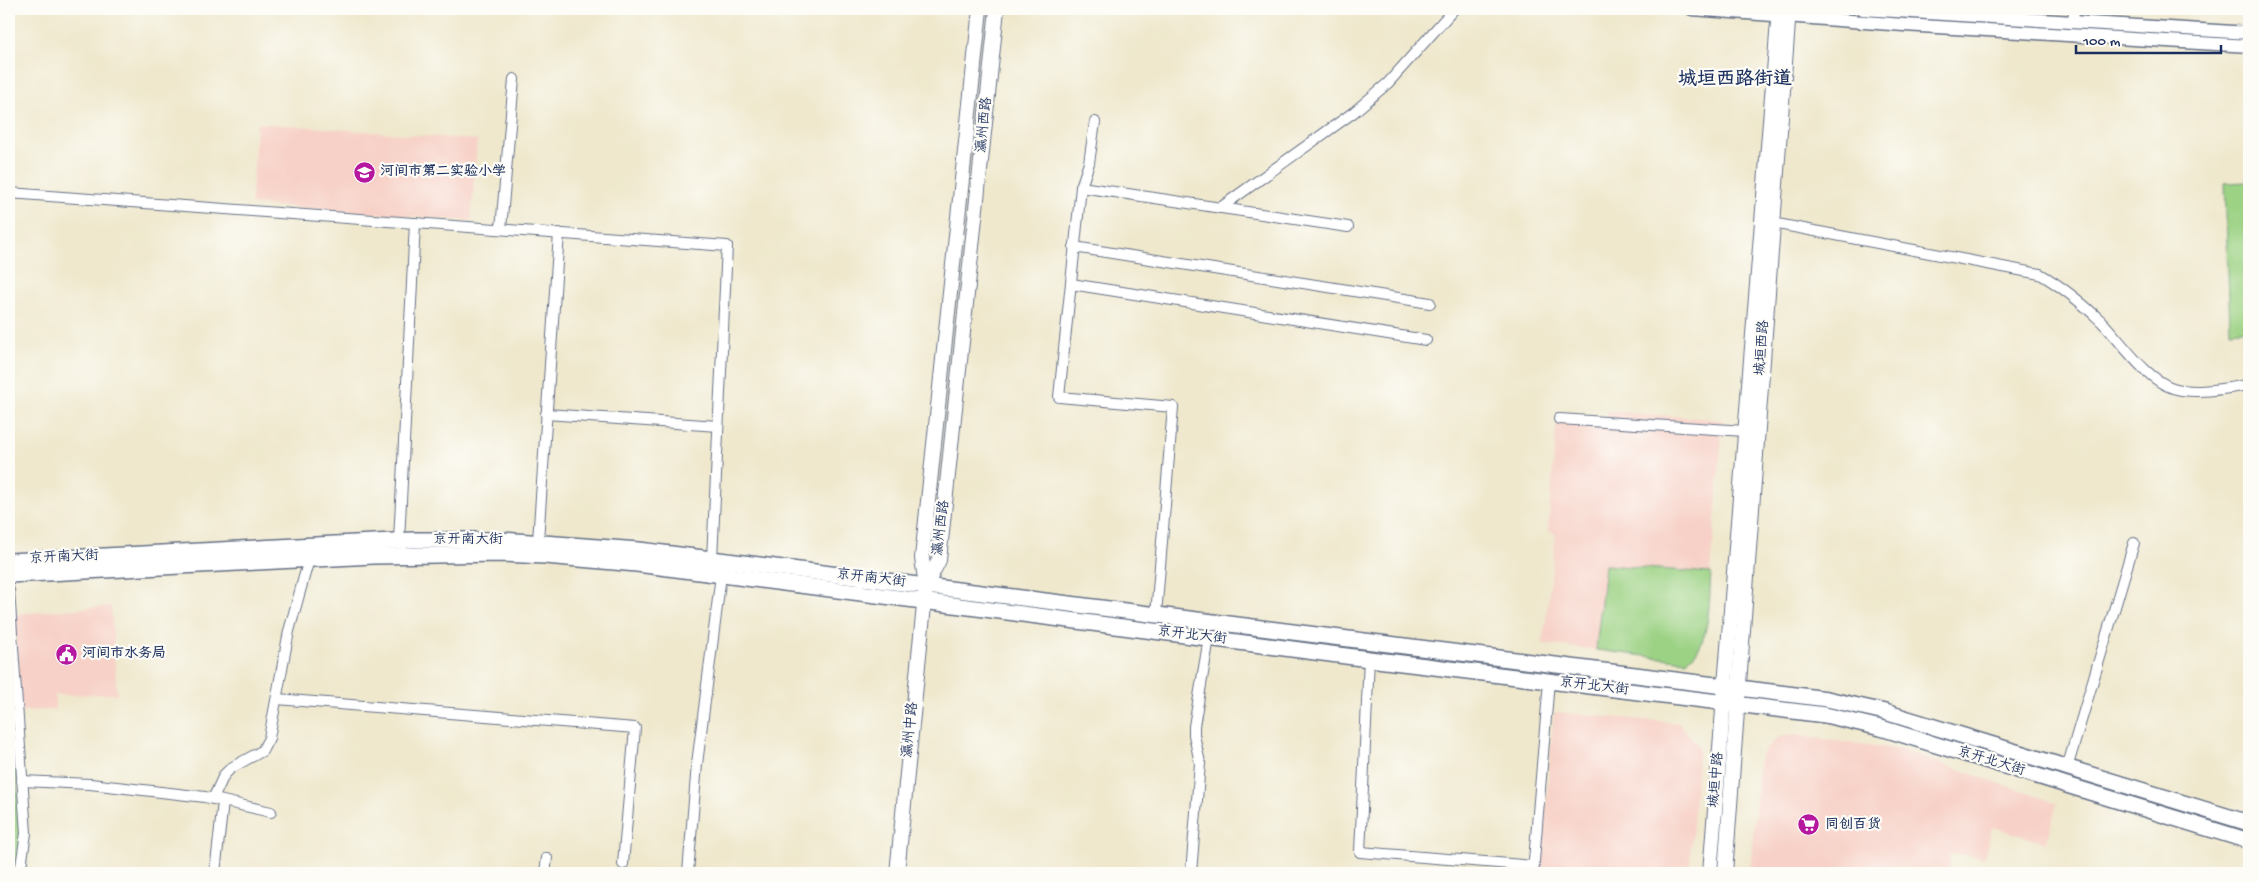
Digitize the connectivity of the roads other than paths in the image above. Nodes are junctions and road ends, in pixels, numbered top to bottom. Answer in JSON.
{"nodes":[{"id":1,"x":980,"y":9,"type":"edge"},
{"id":2,"x":997,"y":9,"type":"edge"},
{"id":3,"x":1454,"y":9,"type":"edge"},
{"id":4,"x":1692,"y":9,"type":"edge"},
{"id":5,"x":1863,"y":9,"type":"edge"},
{"id":6,"x":2074,"y":9,"type":"edge"},
{"id":7,"x":1784,"y":12,"type":"edge"},
{"id":8,"x":2073,"y":22,"type":"junction"},
{"id":9,"x":2249,"y":33,"type":"edge"},
{"id":10,"x":2249,"y":46,"type":"edge"},
{"id":11,"x":514,"y":80,"type":"dead end"},
{"id":12,"x":1095,"y":122,"type":"dead end"},
{"id":13,"x":1080,"y":187,"type":"junction"},
{"id":14,"x":9,"y":194,"type":"edge"},
{"id":15,"x":1220,"y":208,"type":"junction"},
{"id":16,"x":415,"y":223,"type":"junction"},
{"id":17,"x":1772,"y":223,"type":"junction"},
{"id":18,"x":1348,"y":227,"type":"dead end"},
{"id":19,"x":501,"y":229,"type":"junction"},
{"id":20,"x":559,"y":233,"type":"junction"},
{"id":21,"x":1074,"y":247,"type":"junction"},
{"id":22,"x":1071,"y":284,"type":"junction"},
{"id":23,"x":1430,"y":303,"type":"dead end"},
{"id":24,"x":1426,"y":340,"type":"dead end"},
{"id":25,"x":2249,"y":385,"type":"edge"},
{"id":26,"x":546,"y":414,"type":"junction"},
{"id":27,"x":1559,"y":419,"type":"dead end"},
{"id":28,"x":718,"y":426,"type":"junction"},
{"id":29,"x":1746,"y":431,"type":"junction"},
{"id":30,"x":399,"y":541,"type":"junction"},
{"id":31,"x":538,"y":542,"type":"junction"},
{"id":32,"x":2134,"y":543,"type":"dead end"},
{"id":33,"x":309,"y":559,"type":"junction"},
{"id":34,"x":712,"y":559,"type":"junction"},
{"id":35,"x":9,"y":561,"type":"edge"},
{"id":36,"x":9,"y":575,"type":"edge"},
{"id":37,"x":721,"y":575,"type":"junction"},
{"id":38,"x":926,"y":586,"type":"junction"},
{"id":39,"x":9,"y":590,"type":"edge"},
{"id":40,"x":924,"y":602,"type":"junction"},
{"id":41,"x":1156,"y":615,"type":"junction"},
{"id":42,"x":1209,"y":638,"type":"junction"},
{"id":43,"x":1369,"y":659,"type":"junction"},
{"id":44,"x":1549,"y":681,"type":"junction"},
{"id":45,"x":1732,"y":687,"type":"junction"},
{"id":46,"x":277,"y":699,"type":"junction"},
{"id":47,"x":1730,"y":703,"type":"junction"},
{"id":48,"x":2067,"y":768,"type":"junction"},
{"id":49,"x":22,"y":781,"type":"junction"},
{"id":50,"x":218,"y":801,"type":"junction"},
{"id":51,"x":271,"y":812,"type":"dead end"},
{"id":52,"x":2249,"y":824,"type":"edge"},
{"id":53,"x":2249,"y":840,"type":"edge"},
{"id":54,"x":547,"y":858,"type":"dead end"},
{"id":55,"x":623,"y":864,"type":"dead end"},
{"id":56,"x":1533,"y":870,"type":"edge"},
{"id":57,"x":20,"y":873,"type":"edge"},
{"id":58,"x":215,"y":873,"type":"edge"},
{"id":59,"x":545,"y":873,"type":"edge"},
{"id":60,"x":688,"y":873,"type":"edge"},
{"id":61,"x":897,"y":873,"type":"edge"},
{"id":62,"x":1191,"y":873,"type":"edge"},
{"id":63,"x":1710,"y":873,"type":"edge"},
{"id":64,"x":1725,"y":873,"type":"edge"}],
"edges":[{"from":1,"to":38,"type":"main road","name":"瀛州西路"},
{"from":2,"to":38,"type":"main road","name":"瀛州西路"},
{"from":3,"to":15,"type":"street"},
{"from":4,"to":7,"type":"street"},
{"from":5,"to":8,"type":"street"},
{"from":6,"to":8,"type":"street"},
{"from":7,"to":10,"type":"street"},
{"from":7,"to":17,"type":"main road","name":"城垣西路"},
{"from":7,"to":29,"type":"main road","name":"城垣西路"},
{"from":8,"to":9,"type":"street"},
{"from":11,"to":19,"type":"street"},
{"from":12,"to":13,"type":"street"},
{"from":13,"to":15,"type":"street"},
{"from":13,"to":21,"type":"street"},
{"from":14,"to":16,"type":"street"},
{"from":15,"to":18,"type":"street"},
{"from":16,"to":19,"type":"street"},
{"from":16,"to":30,"type":"street"},
{"from":17,"to":25,"type":"street"},
{"from":17,"to":45,"type":"main road","name":"城垣西路"},
{"from":19,"to":20,"type":"street"},
{"from":20,"to":26,"type":"street"},
{"from":20,"to":28,"type":"street"},
{"from":21,"to":22,"type":"street"},
{"from":21,"to":23,"type":"street"},
{"from":22,"to":24,"type":"street"},
{"from":22,"to":41,"type":"street"},
{"from":26,"to":28,"type":"street"},
{"from":26,"to":31,"type":"street"},
{"from":27,"to":29,"type":"street"},
{"from":28,"to":34,"type":"street"},
{"from":29,"to":45,"type":"main road","name":"城垣西路"},
{"from":30,"to":31,"type":"main road","name":"京开南大街"},
{"from":30,"to":35,"type":"main road","name":"京开南大街"},
{"from":31,"to":34,"type":"main road","name":"京开南大街"},
{"from":32,"to":48,"type":"street"},
{"from":33,"to":36,"type":"main road","name":"京开南大街"},
{"from":33,"to":37,"type":"main road","name":"京开南大街"},
{"from":33,"to":46,"type":"street"},
{"from":34,"to":38,"type":"main road","name":"京开南大街"},
{"from":37,"to":40,"type":"main road","name":"京开南大街"},
{"from":37,"to":60,"type":"street"},
{"from":38,"to":40,"type":"main road","name":"瀛州中路"},
{"from":38,"to":41,"type":"main road","name":"京开北大街"},
{"from":39,"to":49,"type":"street"},
{"from":40,"to":42,"type":"main road","name":"京开北大街"},
{"from":40,"to":61,"type":"main road","name":"瀛州中路"},
{"from":41,"to":45,"type":"main road","name":"京开北大街"},
{"from":42,"to":43,"type":"main road","name":"京开北大街"},
{"from":42,"to":62,"type":"street"},
{"from":43,"to":44,"type":"main road","name":"京开北大街"},
{"from":43,"to":56,"type":"street"},
{"from":44,"to":47,"type":"main road","name":"京开北大街"},
{"from":44,"to":56,"type":"street"},
{"from":45,"to":47,"type":"main road","name":"城垣中路"},
{"from":45,"to":48,"type":"main road","name":"京开北大街"},
{"from":46,"to":50,"type":"street"},
{"from":46,"to":55,"type":"street"},
{"from":47,"to":53,"type":"main road","name":"京开北大街"},
{"from":47,"to":63,"type":"main road","name":"城垣中路"},
{"from":47,"to":64,"type":"main road","name":"城垣中路"},
{"from":48,"to":52,"type":"main road","name":"京开北大街"},
{"from":49,"to":50,"type":"street"},
{"from":49,"to":57,"type":"street"},
{"from":50,"to":51,"type":"street"},
{"from":50,"to":58,"type":"street"},
{"from":54,"to":59,"type":"street"}]}
